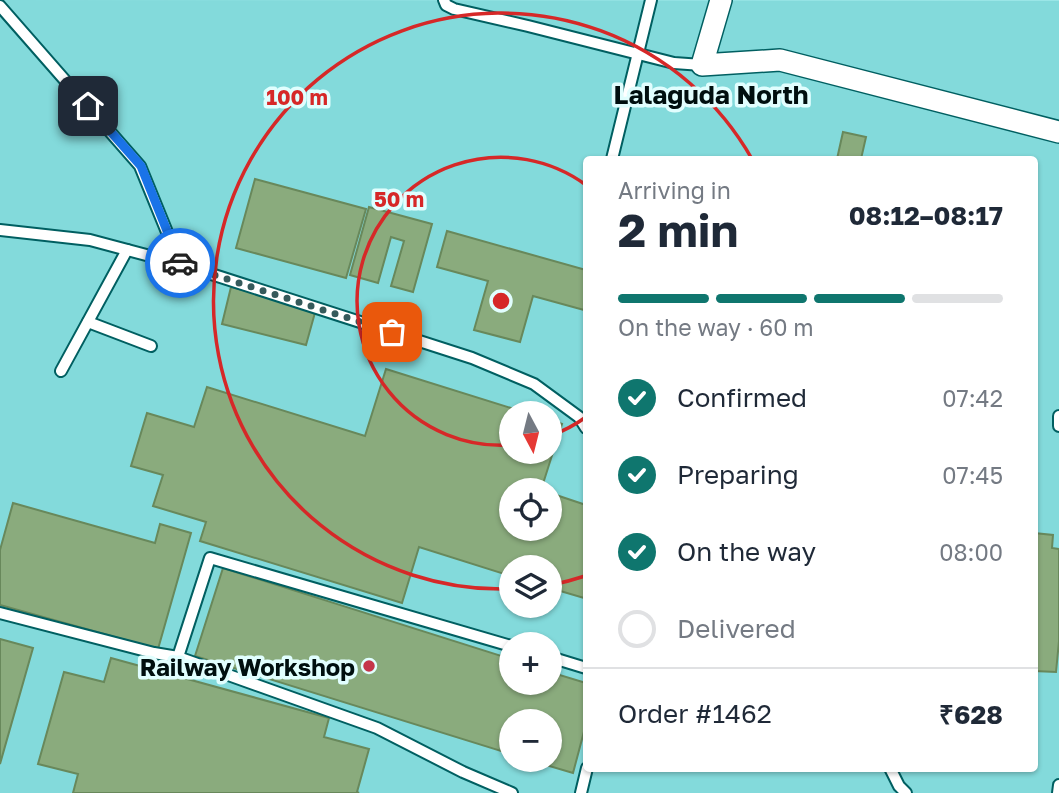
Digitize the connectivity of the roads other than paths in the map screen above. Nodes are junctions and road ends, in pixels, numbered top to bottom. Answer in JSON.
{"nodes":[{"id":1,"x":444,"y":0,"type":"edge"},
{"id":2,"x":651,"y":0,"type":"edge"},
{"id":3,"x":722,"y":0,"type":"edge"},
{"id":4,"x":0,"y":6,"type":"edge"},
{"id":5,"x":639,"y":54,"type":"junction"},
{"id":6,"x":702,"y":65,"type":"junction"},
{"id":7,"x":1059,"y":132,"type":"edge"},
{"id":8,"x":613,"y":156,"type":"edge"},
{"id":9,"x":0,"y":230,"type":"edge"},
{"id":10,"x":128,"y":250,"type":"junction"},
{"id":11,"x":180,"y":264,"type":"junction"},
{"id":12,"x":88,"y":322,"type":"junction"},
{"id":13,"x":151,"y":346,"type":"dead end"},
{"id":14,"x":61,"y":371,"type":"dead end"},
{"id":15,"x":1059,"y":416,"type":"edge"},
{"id":16,"x":583,"y":423,"type":"edge"},
{"id":17,"x":1059,"y":426,"type":"edge"},
{"id":18,"x":0,"y":613,"type":"edge"},
{"id":19,"x":499,"y":642,"type":"edge"},
{"id":20,"x":178,"y":657,"type":"junction"},
{"id":21,"x":562,"y":661,"type":"edge"},
{"id":22,"x":583,"y":667,"type":"edge"},
{"id":23,"x":586,"y":772,"type":"edge"},
{"id":24,"x":892,"y":772,"type":"edge"},
{"id":25,"x":1059,"y":785,"type":"edge"},
{"id":26,"x":512,"y":793,"type":"edge"},
{"id":27,"x":581,"y":793,"type":"edge"},
{"id":28,"x":906,"y":793,"type":"edge"},
{"id":29,"x":1058,"y":793,"type":"edge"}],
"edges":[{"from":1,"to":5,"type":"lane"},
{"from":2,"to":5,"type":"lane"},
{"from":3,"to":6,"type":"street"},
{"from":4,"to":11,"type":"lane"},
{"from":5,"to":6,"type":"lane"},
{"from":5,"to":8,"type":"lane"},
{"from":6,"to":7,"type":"street"},
{"from":9,"to":10,"type":"lane"},
{"from":10,"to":11,"type":"lane"},
{"from":10,"to":12,"type":"lane"},
{"from":11,"to":16,"type":"lane"},
{"from":12,"to":13,"type":"lane"},
{"from":12,"to":14,"type":"lane"},
{"from":15,"to":17,"type":"lane"},
{"from":18,"to":20,"type":"lane"},
{"from":19,"to":20,"type":"lane"},
{"from":20,"to":26,"type":"lane"},
{"from":21,"to":22,"type":"lane"},
{"from":23,"to":27,"type":"lane"},
{"from":24,"to":28,"type":"lane"},
{"from":25,"to":29,"type":"lane"}]}
